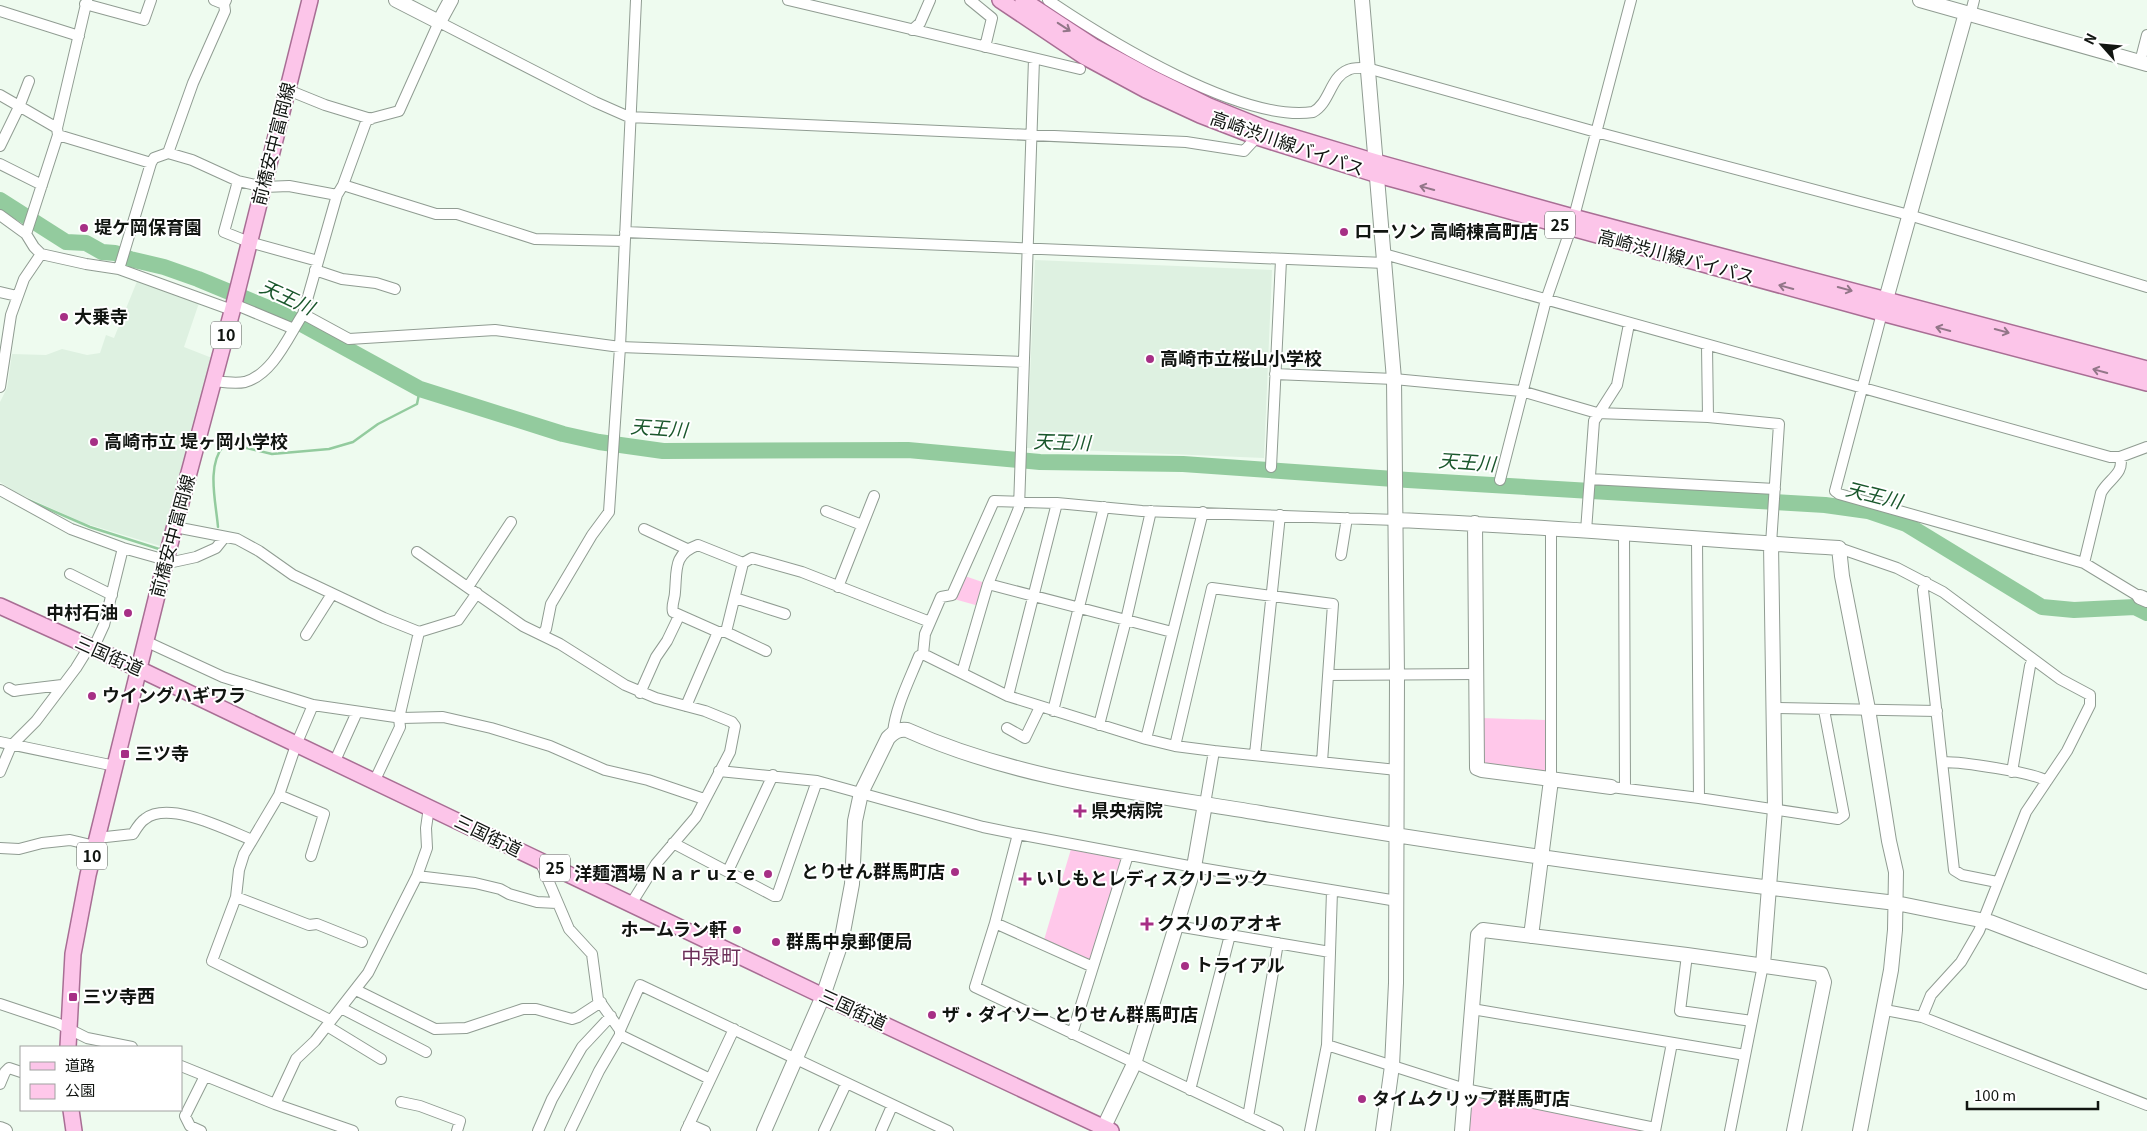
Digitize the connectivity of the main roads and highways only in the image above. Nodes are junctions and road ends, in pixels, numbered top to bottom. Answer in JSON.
{"nodes":[{"id":1,"x":310,"y":0,"type":"edge"},
{"id":2,"x":1000,"y":0,"type":"edge"},
{"id":3,"x":1023,"y":0,"type":"edge"},
{"id":4,"x":1377,"y":169,"type":"junction"},
{"id":5,"x":1884,"y":306,"type":"junction"},
{"id":6,"x":2147,"y":369,"type":"edge"},
{"id":7,"x":2147,"y":383,"type":"edge"},
{"id":8,"x":0,"y":606,"type":"edge"},
{"id":9,"x":139,"y":669,"type":"junction"},
{"id":10,"x":68,"y":1046,"type":"edge"},
{"id":11,"x":1106,"y":1130,"type":"edge"}],
"edges":[{"from":1,"to":9,"type":"main road","name":"前橋安中富岡線","number":"10"},
{"from":2,"to":4,"type":"main road","name":"高崎渋川線バイパス","number":"25"},
{"from":3,"to":4,"type":"main road","name":"高崎渋川線バイパス","number":"25","one_way":true},
{"from":4,"to":5,"type":"main road","name":"高崎渋川線バイパス","number":"25"},
{"from":5,"to":6,"type":"main road","name":"高崎渋川線バイパス","number":"25","one_way":true},
{"from":7,"to":5,"type":"main road","name":"高崎渋川線バイパス","number":"25","one_way":true},
{"from":8,"to":9,"type":"main road","name":"三国街道","number":"25"},
{"from":9,"to":10,"type":"main road","name":"前橋安中富岡線","number":"10"},
{"from":9,"to":11,"type":"main road","name":"三国街道","number":"25"}]}
